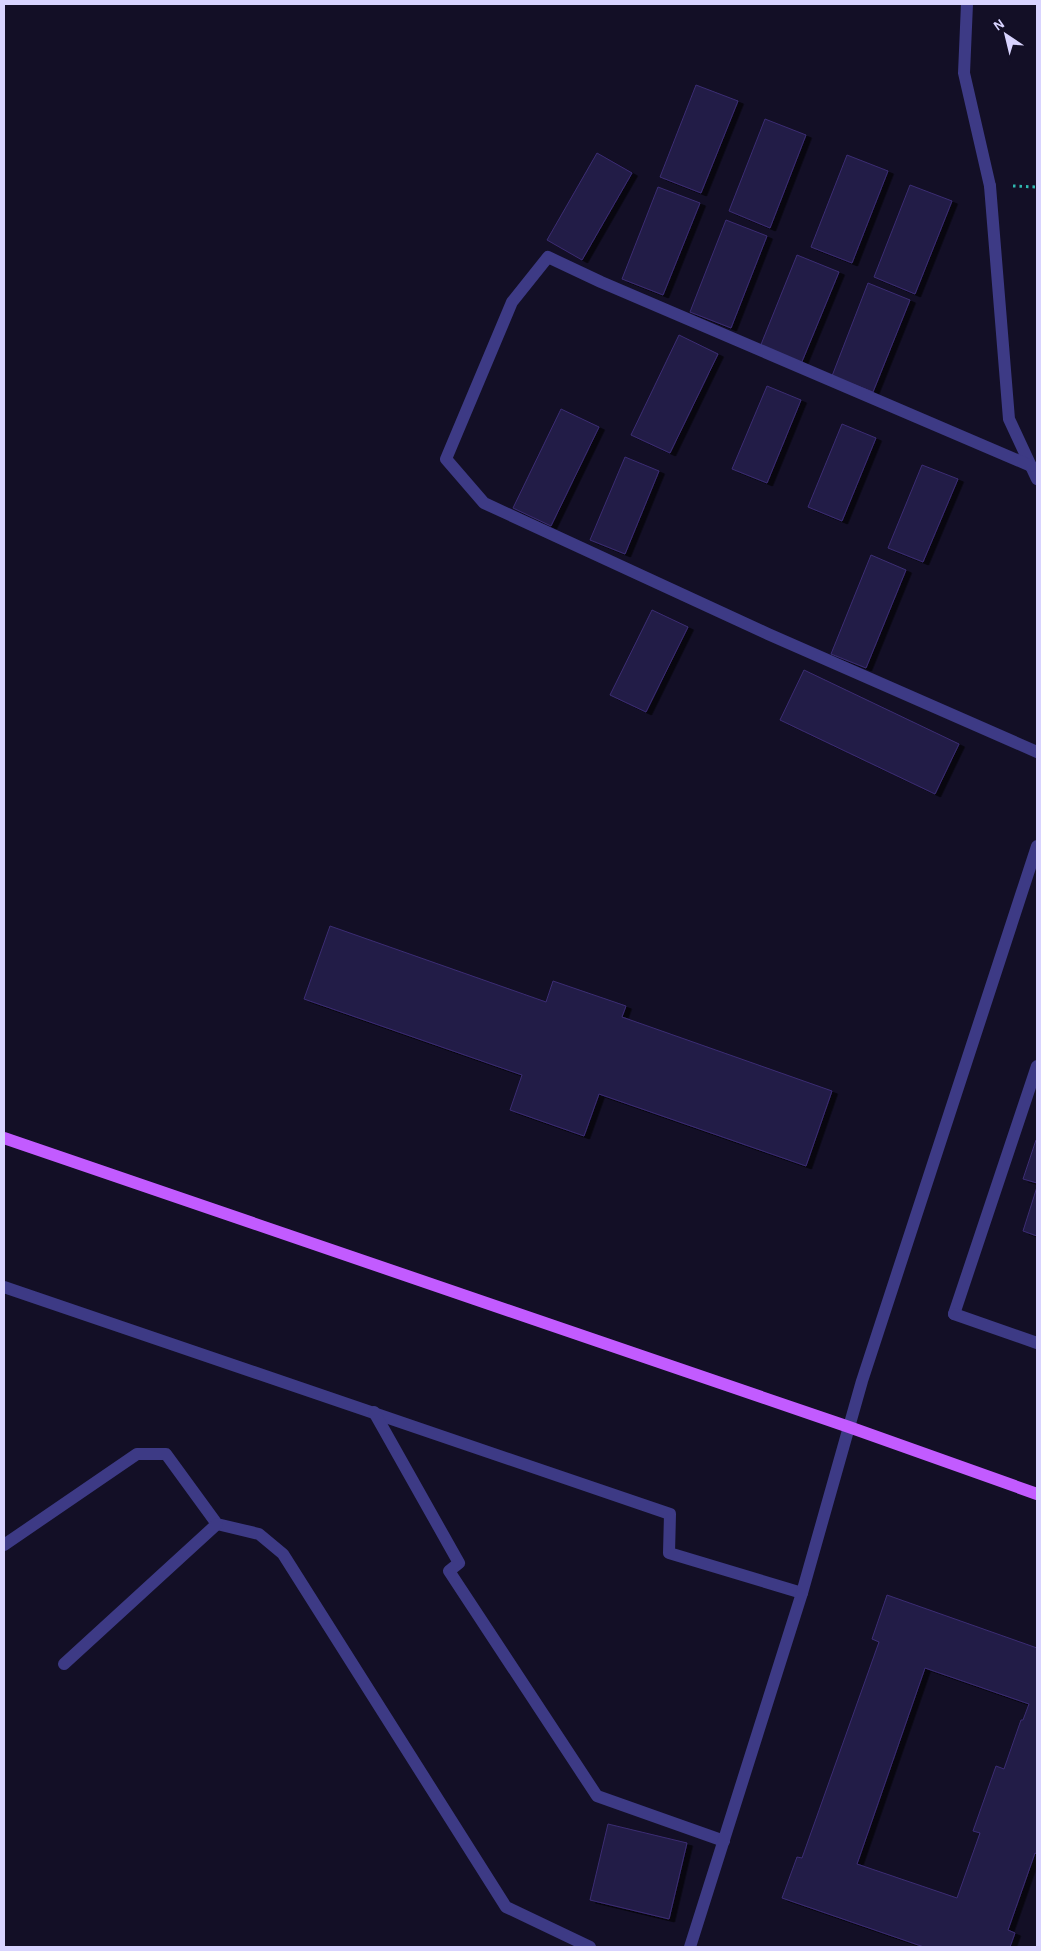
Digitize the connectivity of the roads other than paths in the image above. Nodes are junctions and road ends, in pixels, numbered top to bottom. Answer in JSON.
{"nodes":[{"id":1,"x":967,"y":4,"type":"edge"},
{"id":2,"x":1031,"y":466,"type":"junction"},
{"id":3,"x":1037,"y":479,"type":"edge"},
{"id":4,"x":1037,"y":752,"type":"edge"},
{"id":5,"x":1037,"y":846,"type":"edge"},
{"id":6,"x":1037,"y":1066,"type":"edge"},
{"id":7,"x":4,"y":1138,"type":"edge"},
{"id":8,"x":4,"y":1287,"type":"edge"},
{"id":9,"x":1037,"y":1343,"type":"edge"},
{"id":10,"x":374,"y":1412,"type":"junction"},
{"id":11,"x":849,"y":1427,"type":"junction"},
{"id":12,"x":1037,"y":1494,"type":"edge"},
{"id":13,"x":217,"y":1524,"type":"junction"},
{"id":14,"x":4,"y":1545,"type":"edge"},
{"id":15,"x":802,"y":1593,"type":"junction"},
{"id":16,"x":64,"y":1664,"type":"dead end"},
{"id":17,"x":724,"y":1841,"type":"junction"},
{"id":18,"x":590,"y":1947,"type":"edge"},
{"id":19,"x":690,"y":1947,"type":"edge"}],
"edges":[{"from":1,"to":2,"type":"street"},
{"from":2,"to":3,"type":"street"},
{"from":2,"to":4,"type":"street"},
{"from":5,"to":11,"type":"street"},
{"from":6,"to":9,"type":"street"},
{"from":7,"to":11,"type":"main road"},
{"from":8,"to":10,"type":"street"},
{"from":10,"to":15,"type":"street"},
{"from":10,"to":17,"type":"street"},
{"from":11,"to":12,"type":"main road"},
{"from":11,"to":15,"type":"street"},
{"from":13,"to":14,"type":"street"},
{"from":13,"to":16,"type":"street"},
{"from":13,"to":18,"type":"street"},
{"from":15,"to":17,"type":"street"},
{"from":17,"to":19,"type":"street"}]}
